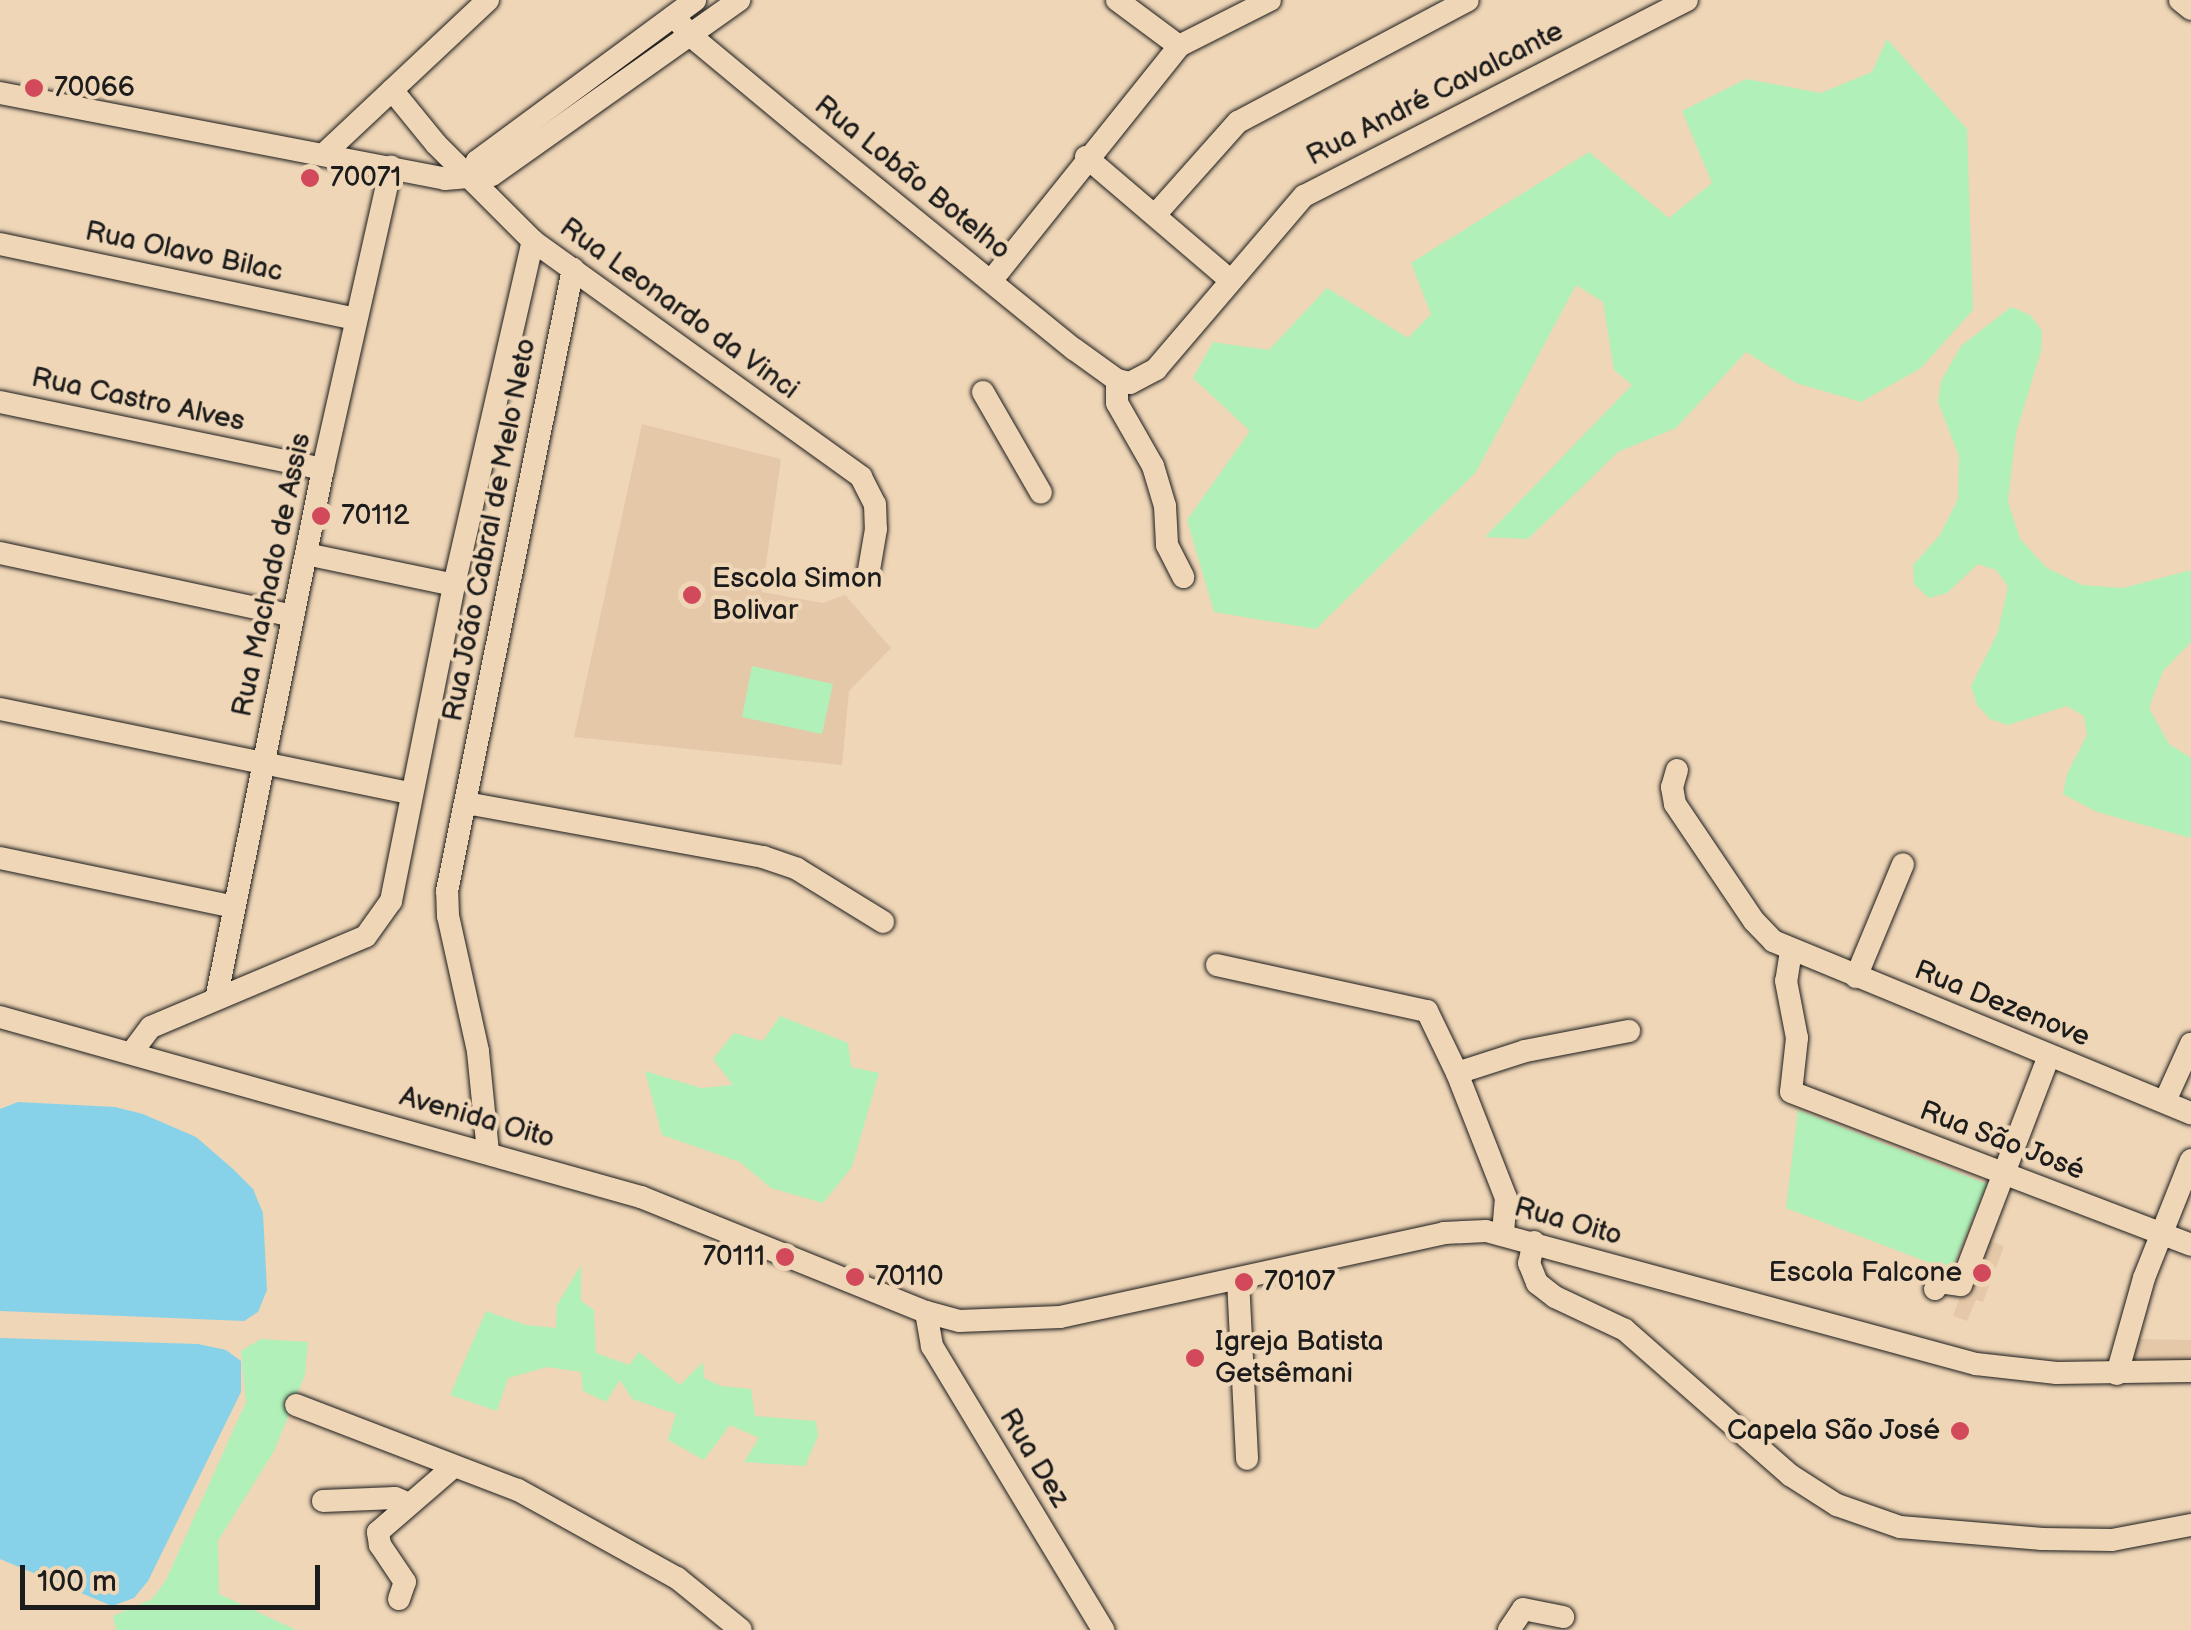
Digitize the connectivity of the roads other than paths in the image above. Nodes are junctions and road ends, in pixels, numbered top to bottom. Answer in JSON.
{"nodes":[{"id":1,"x":488,"y":0,"type":"edge"},
{"id":2,"x":695,"y":0,"type":"edge"},
{"id":3,"x":739,"y":0,"type":"edge"},
{"id":4,"x":1117,"y":0,"type":"edge"},
{"id":5,"x":1270,"y":0,"type":"edge"},
{"id":6,"x":1468,"y":0,"type":"edge"},
{"id":7,"x":1686,"y":0,"type":"edge"},
{"id":8,"x":2180,"y":0,"type":"edge"},
{"id":9,"x":2191,"y":10,"type":"edge"},
{"id":10,"x":674,"y":16,"type":"junction"},
{"id":11,"x":691,"y":36,"type":"junction"},
{"id":12,"x":1179,"y":46,"type":"junction"},
{"id":13,"x":392,"y":90,"type":"junction"},
{"id":14,"x":0,"y":93,"type":"edge"},
{"id":15,"x":324,"y":154,"type":"junction"},
{"id":16,"x":1086,"y":158,"type":"junction"},
{"id":17,"x":391,"y":167,"type":"junction"},
{"id":18,"x":473,"y":178,"type":"junction"},
{"id":19,"x":1155,"y":215,"type":"junction"},
{"id":20,"x":532,"y":241,"type":"junction"},
{"id":21,"x":0,"y":244,"type":"edge"},
{"id":22,"x":572,"y":268,"type":"junction"},
{"id":23,"x":1230,"y":280,"type":"junction"},
{"id":24,"x":991,"y":281,"type":"junction"},
{"id":25,"x":356,"y":320,"type":"junction"},
{"id":26,"x":1117,"y":380,"type":"junction"},
{"id":27,"x":983,"y":392,"type":"dead end"},
{"id":28,"x":0,"y":402,"type":"edge"},
{"id":29,"x":323,"y":469,"type":"junction"},
{"id":30,"x":1040,"y":493,"type":"dead end"},
{"id":31,"x":0,"y":553,"type":"edge"},
{"id":32,"x":306,"y":554,"type":"junction"},
{"id":33,"x":869,"y":570,"type":"dead end"},
{"id":34,"x":1183,"y":577,"type":"dead end"},
{"id":35,"x":454,"y":585,"type":"junction"},
{"id":36,"x":293,"y":616,"type":"junction"},
{"id":37,"x":0,"y":709,"type":"edge"},
{"id":38,"x":264,"y":762,"type":"junction"},
{"id":39,"x":1676,"y":770,"type":"dead end"},
{"id":40,"x":411,"y":793,"type":"junction"},
{"id":41,"x":466,"y":803,"type":"junction"},
{"id":42,"x":0,"y":858,"type":"edge"},
{"id":43,"x":1904,"y":864,"type":"dead end"},
{"id":44,"x":234,"y":907,"type":"junction"},
{"id":45,"x":883,"y":922,"type":"dead end"},
{"id":46,"x":1791,"y":951,"type":"junction"},
{"id":47,"x":1217,"y":965,"type":"dead end"},
{"id":48,"x":1856,"y":977,"type":"junction"},
{"id":49,"x":217,"y":995,"type":"junction"},
{"id":50,"x":0,"y":1017,"type":"edge"},
{"id":51,"x":1629,"y":1032,"type":"dead end"},
{"id":52,"x":2191,"y":1044,"type":"edge"},
{"id":53,"x":132,"y":1052,"type":"junction"},
{"id":54,"x":2049,"y":1056,"type":"junction"},
{"id":55,"x":1457,"y":1073,"type":"junction"},
{"id":56,"x":2165,"y":1101,"type":"junction"},
{"id":57,"x":2191,"y":1112,"type":"edge"},
{"id":58,"x":488,"y":1152,"type":"junction"},
{"id":59,"x":2191,"y":1160,"type":"edge"},
{"id":60,"x":2004,"y":1174,"type":"junction"},
{"id":61,"x":1503,"y":1233,"type":"junction"},
{"id":62,"x":2160,"y":1234,"type":"junction"},
{"id":63,"x":1534,"y":1242,"type":"junction"},
{"id":64,"x":2191,"y":1246,"type":"edge"},
{"id":65,"x":1238,"y":1280,"type":"junction"},
{"id":66,"x":1936,"y":1290,"type":"dead end"},
{"id":67,"x":926,"y":1312,"type":"junction"},
{"id":68,"x":2191,"y":1371,"type":"edge"},
{"id":69,"x":2118,"y":1374,"type":"junction"},
{"id":70,"x":296,"y":1405,"type":"dead end"},
{"id":71,"x":1248,"y":1458,"type":"dead end"},
{"id":72,"x":452,"y":1468,"type":"junction"},
{"id":73,"x":323,"y":1500,"type":"dead end"},
{"id":74,"x":409,"y":1504,"type":"junction"},
{"id":75,"x":2191,"y":1526,"type":"edge"},
{"id":76,"x":399,"y":1599,"type":"dead end"},
{"id":77,"x":1562,"y":1616,"type":"dead end"},
{"id":78,"x":741,"y":1630,"type":"edge"},
{"id":79,"x":1103,"y":1630,"type":"edge"},
{"id":80,"x":1508,"y":1630,"type":"edge"}],
"edges":[{"from":1,"to":13,"type":"street"},
{"from":2,"to":10,"type":"street"},
{"from":3,"to":11,"type":"street"},
{"from":4,"to":12,"type":"street"},
{"from":5,"to":12,"type":"street"},
{"from":6,"to":19,"type":"street"},
{"from":7,"to":23,"type":"street","name":"Rua André Cavalcante"},
{"from":8,"to":9,"type":"street"},
{"from":10,"to":11,"type":"street","name":"Rua Lobão Botelho"},
{"from":10,"to":18,"type":"street"},
{"from":11,"to":18,"type":"street"},
{"from":11,"to":24,"type":"street","name":"Rua Lobão Botelho"},
{"from":12,"to":16,"type":"street"},
{"from":13,"to":15,"type":"street"},
{"from":13,"to":18,"type":"street","name":"Rua Leonardo da Vinci"},
{"from":14,"to":15,"type":"street"},
{"from":15,"to":17,"type":"street"},
{"from":16,"to":19,"type":"street"},
{"from":16,"to":24,"type":"street"},
{"from":17,"to":18,"type":"street"},
{"from":17,"to":25,"type":"street","name":"Rua Machado de Assis"},
{"from":18,"to":20,"type":"street","name":"Rua Leonardo da Vinci"},
{"from":19,"to":23,"type":"street"},
{"from":20,"to":22,"type":"street","name":"Rua Leonardo da Vinci"},
{"from":20,"to":35,"type":"street","name":"Rua João Cabral de Melo Neto"},
{"from":21,"to":25,"type":"street","name":"Rua Olavo Bilac"},
{"from":22,"to":33,"type":"street","name":"Rua Leonardo da Vinci"},
{"from":22,"to":41,"type":"street","name":"Rua João Cabral de Melo Neto"},
{"from":23,"to":26,"type":"street","name":"Rua André Cavalcante"},
{"from":24,"to":26,"type":"street","name":"Rua Lobão Botelho"},
{"from":25,"to":29,"type":"street","name":"Rua Machado de Assis"},
{"from":26,"to":34,"type":"street"},
{"from":27,"to":30,"type":"street"},
{"from":28,"to":29,"type":"street","name":"Rua Castro Alves"},
{"from":29,"to":32,"type":"street","name":"Rua Machado de Assis"},
{"from":31,"to":36,"type":"street"},
{"from":32,"to":35,"type":"street","name":"Rua João Cabral de Melo Neto"},
{"from":32,"to":36,"type":"street","name":"Rua Machado de Assis"},
{"from":35,"to":40,"type":"street","name":"Rua João Cabral de Melo Neto"},
{"from":36,"to":38,"type":"street","name":"Rua Machado de Assis"},
{"from":37,"to":38,"type":"street"},
{"from":38,"to":40,"type":"street"},
{"from":38,"to":44,"type":"street","name":"Rua Machado de Assis"},
{"from":39,"to":46,"type":"street","name":"Rua Dezenove"},
{"from":40,"to":49,"type":"street","name":"Rua João Cabral de Melo Neto"},
{"from":41,"to":45,"type":"street"},
{"from":41,"to":58,"type":"street","name":"Rua João Cabral de Melo Neto"},
{"from":42,"to":44,"type":"street"},
{"from":43,"to":48,"type":"street"},
{"from":44,"to":49,"type":"street","name":"Rua Machado de Assis"},
{"from":46,"to":48,"type":"street","name":"Rua Dezenove"},
{"from":46,"to":60,"type":"street","name":"Rua São José"},
{"from":47,"to":55,"type":"street"},
{"from":48,"to":54,"type":"street","name":"Rua Dezenove"},
{"from":49,"to":53,"type":"street","name":"Rua João Cabral de Melo Neto"},
{"from":50,"to":53,"type":"street","name":"Avenida Oito"},
{"from":51,"to":55,"type":"street"},
{"from":52,"to":56,"type":"street"},
{"from":53,"to":58,"type":"street","name":"Avenida Oito"},
{"from":54,"to":56,"type":"street","name":"Rua Dezenove"},
{"from":54,"to":60,"type":"street"},
{"from":55,"to":61,"type":"street"},
{"from":56,"to":57,"type":"street","name":"Rua Dezenove"},
{"from":58,"to":67,"type":"street","name":"Avenida Oito"},
{"from":59,"to":62,"type":"street"},
{"from":60,"to":62,"type":"street","name":"Rua São José"},
{"from":60,"to":66,"type":"street"},
{"from":61,"to":63,"type":"street","name":"Rua Oito"},
{"from":61,"to":65,"type":"street","name":"Rua Oito"},
{"from":62,"to":64,"type":"street","name":"Rua São José"},
{"from":62,"to":69,"type":"street"},
{"from":63,"to":69,"type":"street","name":"Rua Oito"},
{"from":63,"to":75,"type":"street"},
{"from":65,"to":67,"type":"street","name":"Rua Oito"},
{"from":65,"to":71,"type":"street"},
{"from":67,"to":79,"type":"street","name":"Rua Dez"},
{"from":68,"to":69,"type":"street","name":"Rua Oito"},
{"from":70,"to":72,"type":"street"},
{"from":72,"to":74,"type":"street"},
{"from":72,"to":78,"type":"street"},
{"from":73,"to":74,"type":"street"},
{"from":74,"to":76,"type":"street"},
{"from":77,"to":80,"type":"street"}]}
